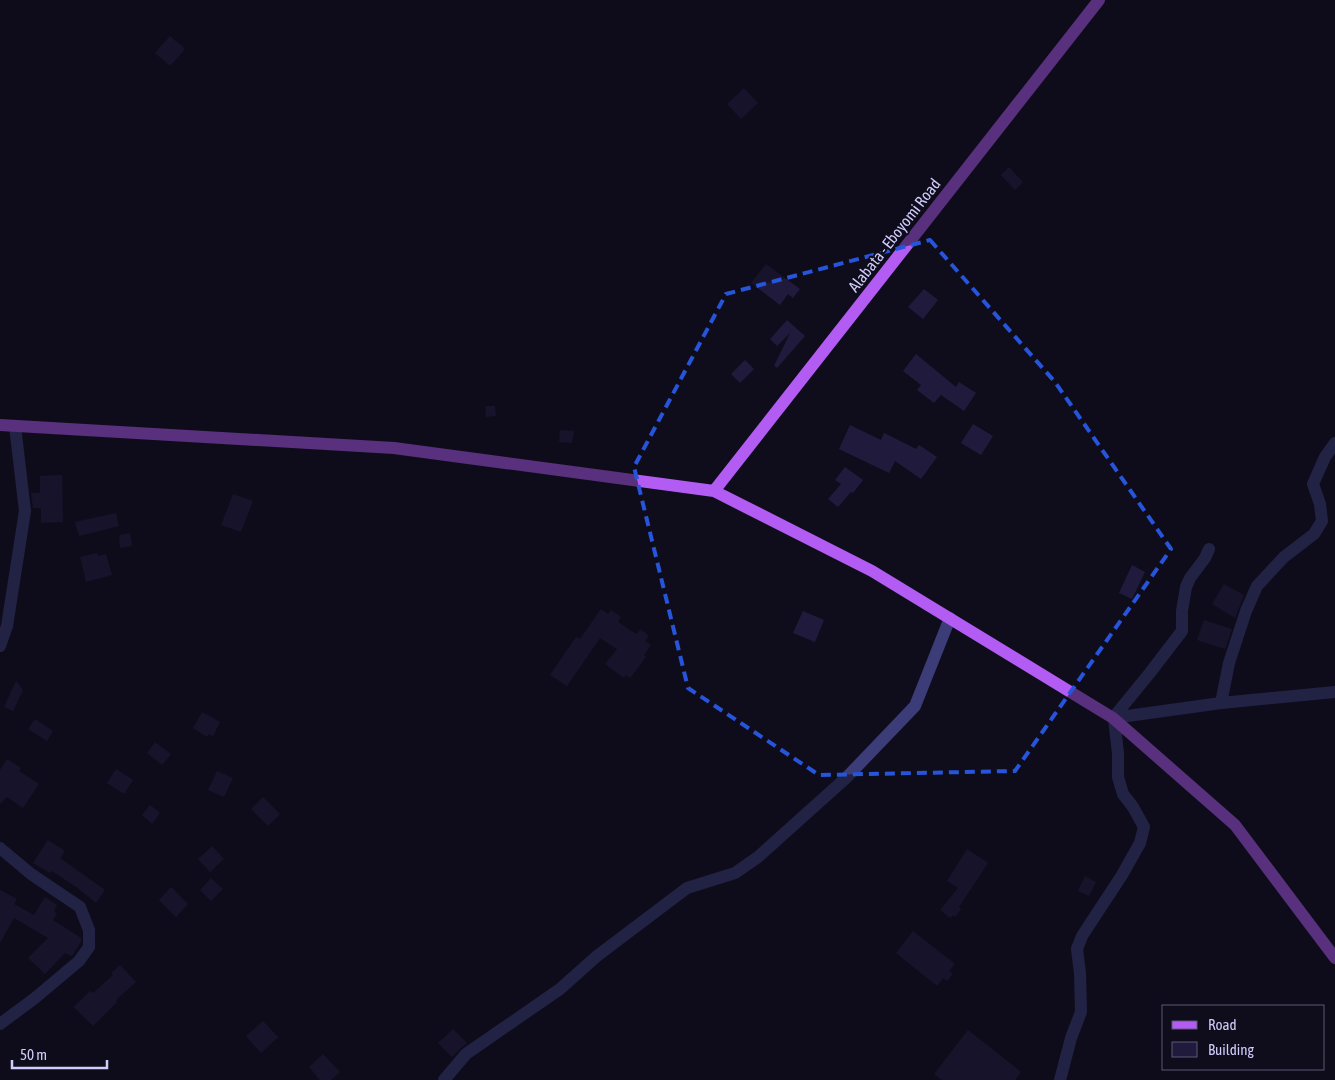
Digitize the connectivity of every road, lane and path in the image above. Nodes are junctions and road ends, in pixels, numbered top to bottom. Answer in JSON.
{"nodes":[{"id":1,"x":1099,"y":0,"type":"edge"},
{"id":2,"x":0,"y":425,"type":"edge"},
{"id":3,"x":15,"y":426,"type":"junction"},
{"id":4,"x":1335,"y":442,"type":"edge"},
{"id":5,"x":714,"y":491,"type":"junction"},
{"id":6,"x":1209,"y":549,"type":"dead end"},
{"id":7,"x":950,"y":618,"type":"junction"},
{"id":8,"x":0,"y":646,"type":"edge"},
{"id":9,"x":1335,"y":692,"type":"edge"},
{"id":10,"x":1221,"y":704,"type":"junction"},
{"id":11,"x":1114,"y":719,"type":"junction"},
{"id":12,"x":0,"y":848,"type":"edge"},
{"id":13,"x":1335,"y":958,"type":"edge"},
{"id":14,"x":0,"y":1024,"type":"edge"},
{"id":15,"x":444,"y":1080,"type":"edge"},
{"id":16,"x":1060,"y":1080,"type":"edge"}],
"edges":[{"from":1,"to":5,"type":"main road","name":"Alabata - Eboyomi Road"},
{"from":2,"to":3,"type":"main road"},
{"from":3,"to":5,"type":"main road"},
{"from":3,"to":8,"type":"street"},
{"from":4,"to":10,"type":"street"},
{"from":5,"to":7,"type":"main road"},
{"from":6,"to":11,"type":"street"},
{"from":7,"to":11,"type":"main road"},
{"from":7,"to":15,"type":"street"},
{"from":9,"to":10,"type":"street"},
{"from":10,"to":11,"type":"street"},
{"from":11,"to":13,"type":"main road"},
{"from":11,"to":16,"type":"street"},
{"from":12,"to":14,"type":"street"}]}
